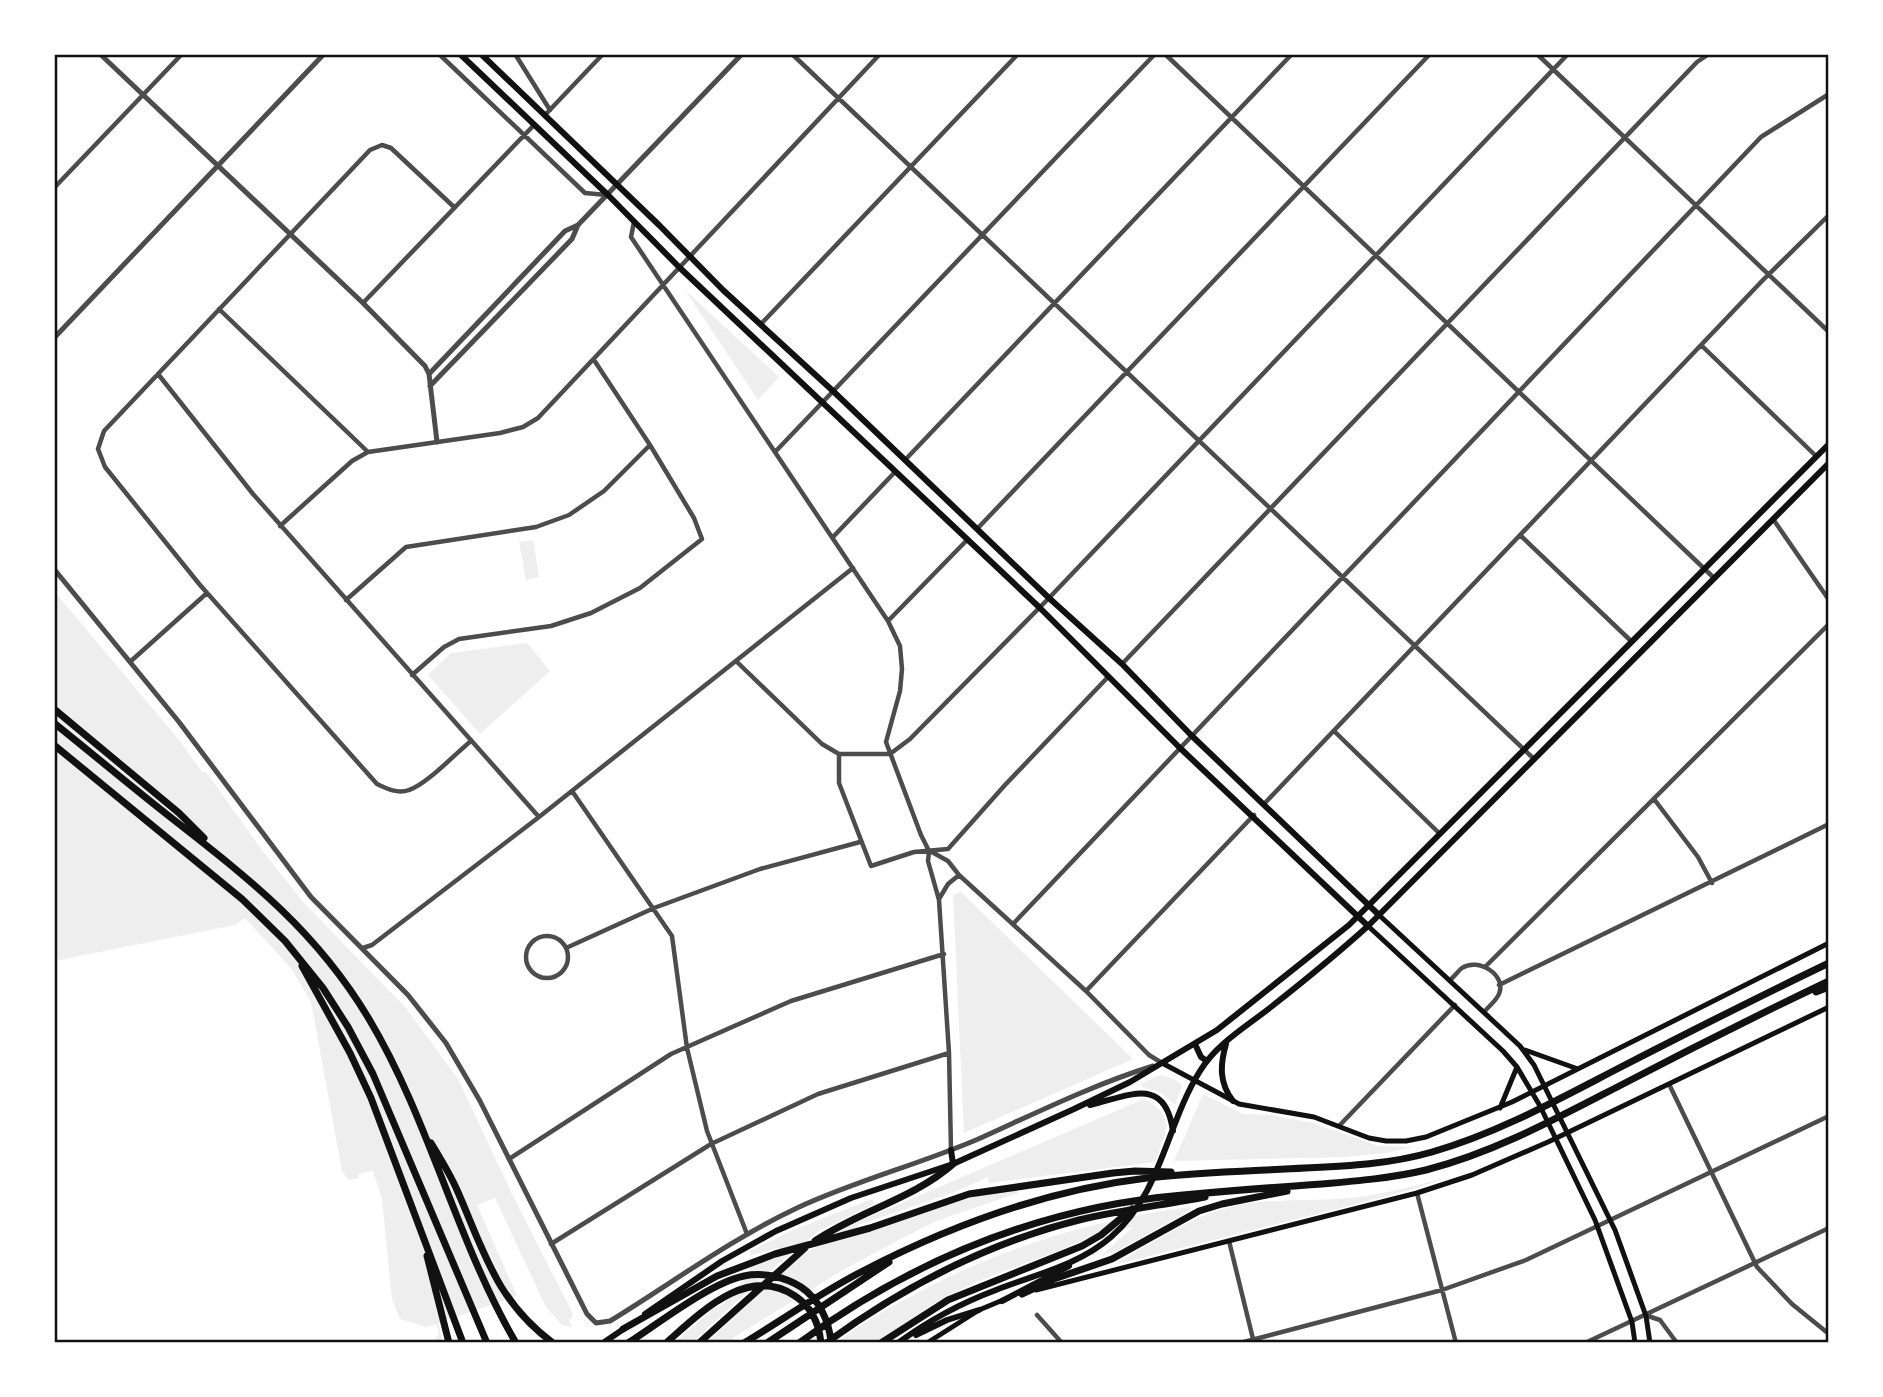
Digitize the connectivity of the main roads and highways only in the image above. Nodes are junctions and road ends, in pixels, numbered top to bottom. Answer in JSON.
{"nodes":[{"id":1,"x":460,"y":54,"type":"edge"},
{"id":2,"x":481,"y":54,"type":"edge"},
{"id":3,"x":1829,"y":443,"type":"edge"},
{"id":4,"x":1829,"y":463,"type":"edge"},
{"id":5,"x":54,"y":709,"type":"edge"},
{"id":6,"x":54,"y":723,"type":"edge"},
{"id":7,"x":54,"y":745,"type":"edge"},
{"id":8,"x":219,"y":854,"type":"junction"},
{"id":9,"x":1368,"y":904,"type":"junction"},
{"id":10,"x":1358,"y":915,"type":"junction"},
{"id":11,"x":1379,"y":915,"type":"junction"},
{"id":12,"x":1368,"y":926,"type":"junction"},
{"id":13,"x":1829,"y":943,"type":"edge"},
{"id":14,"x":295,"y":953,"type":"junction"},
{"id":15,"x":1829,"y":963,"type":"edge"},
{"id":16,"x":1829,"y":981,"type":"edge"},
{"id":17,"x":1829,"y":987,"type":"edge"},
{"id":18,"x":1776,"y":1007,"type":"junction"},
{"id":19,"x":1829,"y":1007,"type":"edge"},
{"id":20,"x":1227,"y":1042,"type":"junction"},
{"id":21,"x":1195,"y":1044,"type":"junction"},
{"id":22,"x":1520,"y":1046,"type":"junction"},
{"id":23,"x":1207,"y":1061,"type":"junction"},
{"id":24,"x":1162,"y":1063,"type":"junction"},
{"id":25,"x":1517,"y":1067,"type":"junction"},
{"id":26,"x":1578,"y":1069,"type":"junction"},
{"id":27,"x":1195,"y":1081,"type":"junction"},
{"id":28,"x":1547,"y":1088,"type":"junction"},
{"id":29,"x":1534,"y":1095,"type":"junction"},
{"id":30,"x":1233,"y":1101,"type":"junction"},
{"id":31,"x":1500,"y":1108,"type":"junction"},
{"id":32,"x":1074,"y":1109,"type":"junction"},
{"id":33,"x":418,"y":1119,"type":"junction"},
{"id":34,"x":1567,"y":1130,"type":"junction"},
{"id":35,"x":1173,"y":1132,"type":"junction"},
{"id":36,"x":1554,"y":1136,"type":"junction"},
{"id":37,"x":951,"y":1150,"type":"road end"},
{"id":38,"x":953,"y":1164,"type":"junction"},
{"id":39,"x":1209,"y":1173,"type":"junction"},
{"id":40,"x":1318,"y":1184,"type":"junction"},
{"id":41,"x":1240,"y":1191,"type":"junction"},
{"id":42,"x":1141,"y":1202,"type":"junction"},
{"id":43,"x":421,"y":1232,"type":"junction"},
{"id":44,"x":913,"y":1247,"type":"junction"},
{"id":45,"x":1089,"y":1253,"type":"junction"},
{"id":46,"x":1022,"y":1294,"type":"junction"},
{"id":47,"x":1002,"y":1301,"type":"junction"},
{"id":48,"x":979,"y":1310,"type":"junction"},
{"id":49,"x":623,"y":1329,"type":"junction"},
{"id":50,"x":448,"y":1338,"type":"edge"},
{"id":51,"x":463,"y":1343,"type":"edge"},
{"id":52,"x":487,"y":1343,"type":"edge"},
{"id":53,"x":516,"y":1343,"type":"edge"},
{"id":54,"x":553,"y":1343,"type":"edge"},
{"id":55,"x":603,"y":1343,"type":"edge"},
{"id":56,"x":628,"y":1343,"type":"edge"},
{"id":57,"x":666,"y":1343,"type":"edge"},
{"id":58,"x":699,"y":1343,"type":"edge"},
{"id":59,"x":744,"y":1343,"type":"edge"},
{"id":60,"x":768,"y":1343,"type":"edge"},
{"id":61,"x":799,"y":1343,"type":"edge"},
{"id":62,"x":821,"y":1343,"type":"edge"},
{"id":63,"x":829,"y":1343,"type":"edge"},
{"id":64,"x":881,"y":1343,"type":"edge"},
{"id":65,"x":900,"y":1343,"type":"edge"},
{"id":66,"x":927,"y":1343,"type":"edge"},
{"id":67,"x":1635,"y":1343,"type":"edge"},
{"id":68,"x":1650,"y":1343,"type":"edge"}],
"edges":[{"from":1,"to":10,"type":"main road"},
{"from":2,"to":9,"type":"main road"},
{"from":3,"to":9,"type":"main road"},
{"from":4,"to":11,"type":"main road"},
{"from":5,"to":8,"type":"highway"},
{"from":6,"to":8,"type":"highway"},
{"from":7,"to":14,"type":"highway"},
{"from":8,"to":33,"type":"highway"},
{"from":9,"to":10,"type":"main road"},
{"from":9,"to":11,"type":"main road"},
{"from":10,"to":12,"type":"main road"},
{"from":10,"to":21,"type":"main road"},
{"from":11,"to":12,"type":"main road"},
{"from":11,"to":22,"type":"main road"},
{"from":12,"to":20,"type":"main road"},
{"from":12,"to":25,"type":"main road"},
{"from":13,"to":26,"type":"main road"},
{"from":14,"to":43,"type":"highway"},
{"from":14,"to":52,"type":"highway"},
{"from":15,"to":39,"type":"highway"},
{"from":16,"to":18,"type":"highway"},
{"from":17,"to":18,"type":"highway"},
{"from":18,"to":40,"type":"highway"},
{"from":19,"to":34,"type":"main road"},
{"from":20,"to":23,"type":"main road"},
{"from":20,"to":30,"type":"main road"},
{"from":21,"to":23,"type":"main road"},
{"from":21,"to":24,"type":"main road"},
{"from":22,"to":26,"type":"main road"},
{"from":22,"to":28,"type":"main road"},
{"from":23,"to":27,"type":"main road"},
{"from":24,"to":27,"type":"main road"},
{"from":24,"to":32,"type":"main road"},
{"from":25,"to":29,"type":"main road"},
{"from":25,"to":31,"type":"main road"},
{"from":26,"to":28,"type":"main road"},
{"from":27,"to":30,"type":"main road"},
{"from":27,"to":35,"type":"main road"},
{"from":28,"to":29,"type":"main road"},
{"from":28,"to":34,"type":"main road"},
{"from":29,"to":31,"type":"main road"},
{"from":29,"to":36,"type":"main road"},
{"from":30,"to":31,"type":"main road"},
{"from":32,"to":35,"type":"main road"},
{"from":32,"to":38,"type":"main road"},
{"from":33,"to":53,"type":"highway"},
{"from":33,"to":54,"type":"highway"},
{"from":34,"to":36,"type":"main road"},
{"from":34,"to":68,"type":"main road"},
{"from":35,"to":42,"type":"main road"},
{"from":36,"to":46,"type":"main road"},
{"from":36,"to":67,"type":"main road"},
{"from":37,"to":38,"type":"main road"},
{"from":38,"to":49,"type":"main road"},
{"from":38,"to":58,"type":"highway"},
{"from":39,"to":44,"type":"highway"},
{"from":39,"to":49,"type":"highway"},
{"from":40,"to":41,"type":"highway"},
{"from":40,"to":46,"type":"highway"},
{"from":41,"to":61,"type":"highway"},
{"from":41,"to":63,"type":"highway"},
{"from":42,"to":45,"type":"main road"},
{"from":42,"to":64,"type":"highway"},
{"from":43,"to":50,"type":"highway"},
{"from":43,"to":51,"type":"highway"},
{"from":44,"to":59,"type":"highway"},
{"from":44,"to":60,"type":"highway"},
{"from":45,"to":47,"type":"main road"},
{"from":45,"to":65,"type":"main road"},
{"from":46,"to":47,"type":"main road"},
{"from":47,"to":48,"type":"main road"},
{"from":48,"to":65,"type":"main road"},
{"from":48,"to":66,"type":"main road"},
{"from":49,"to":55,"type":"main road"},
{"from":56,"to":63,"type":"highway"},
{"from":57,"to":62,"type":"highway"}]}
